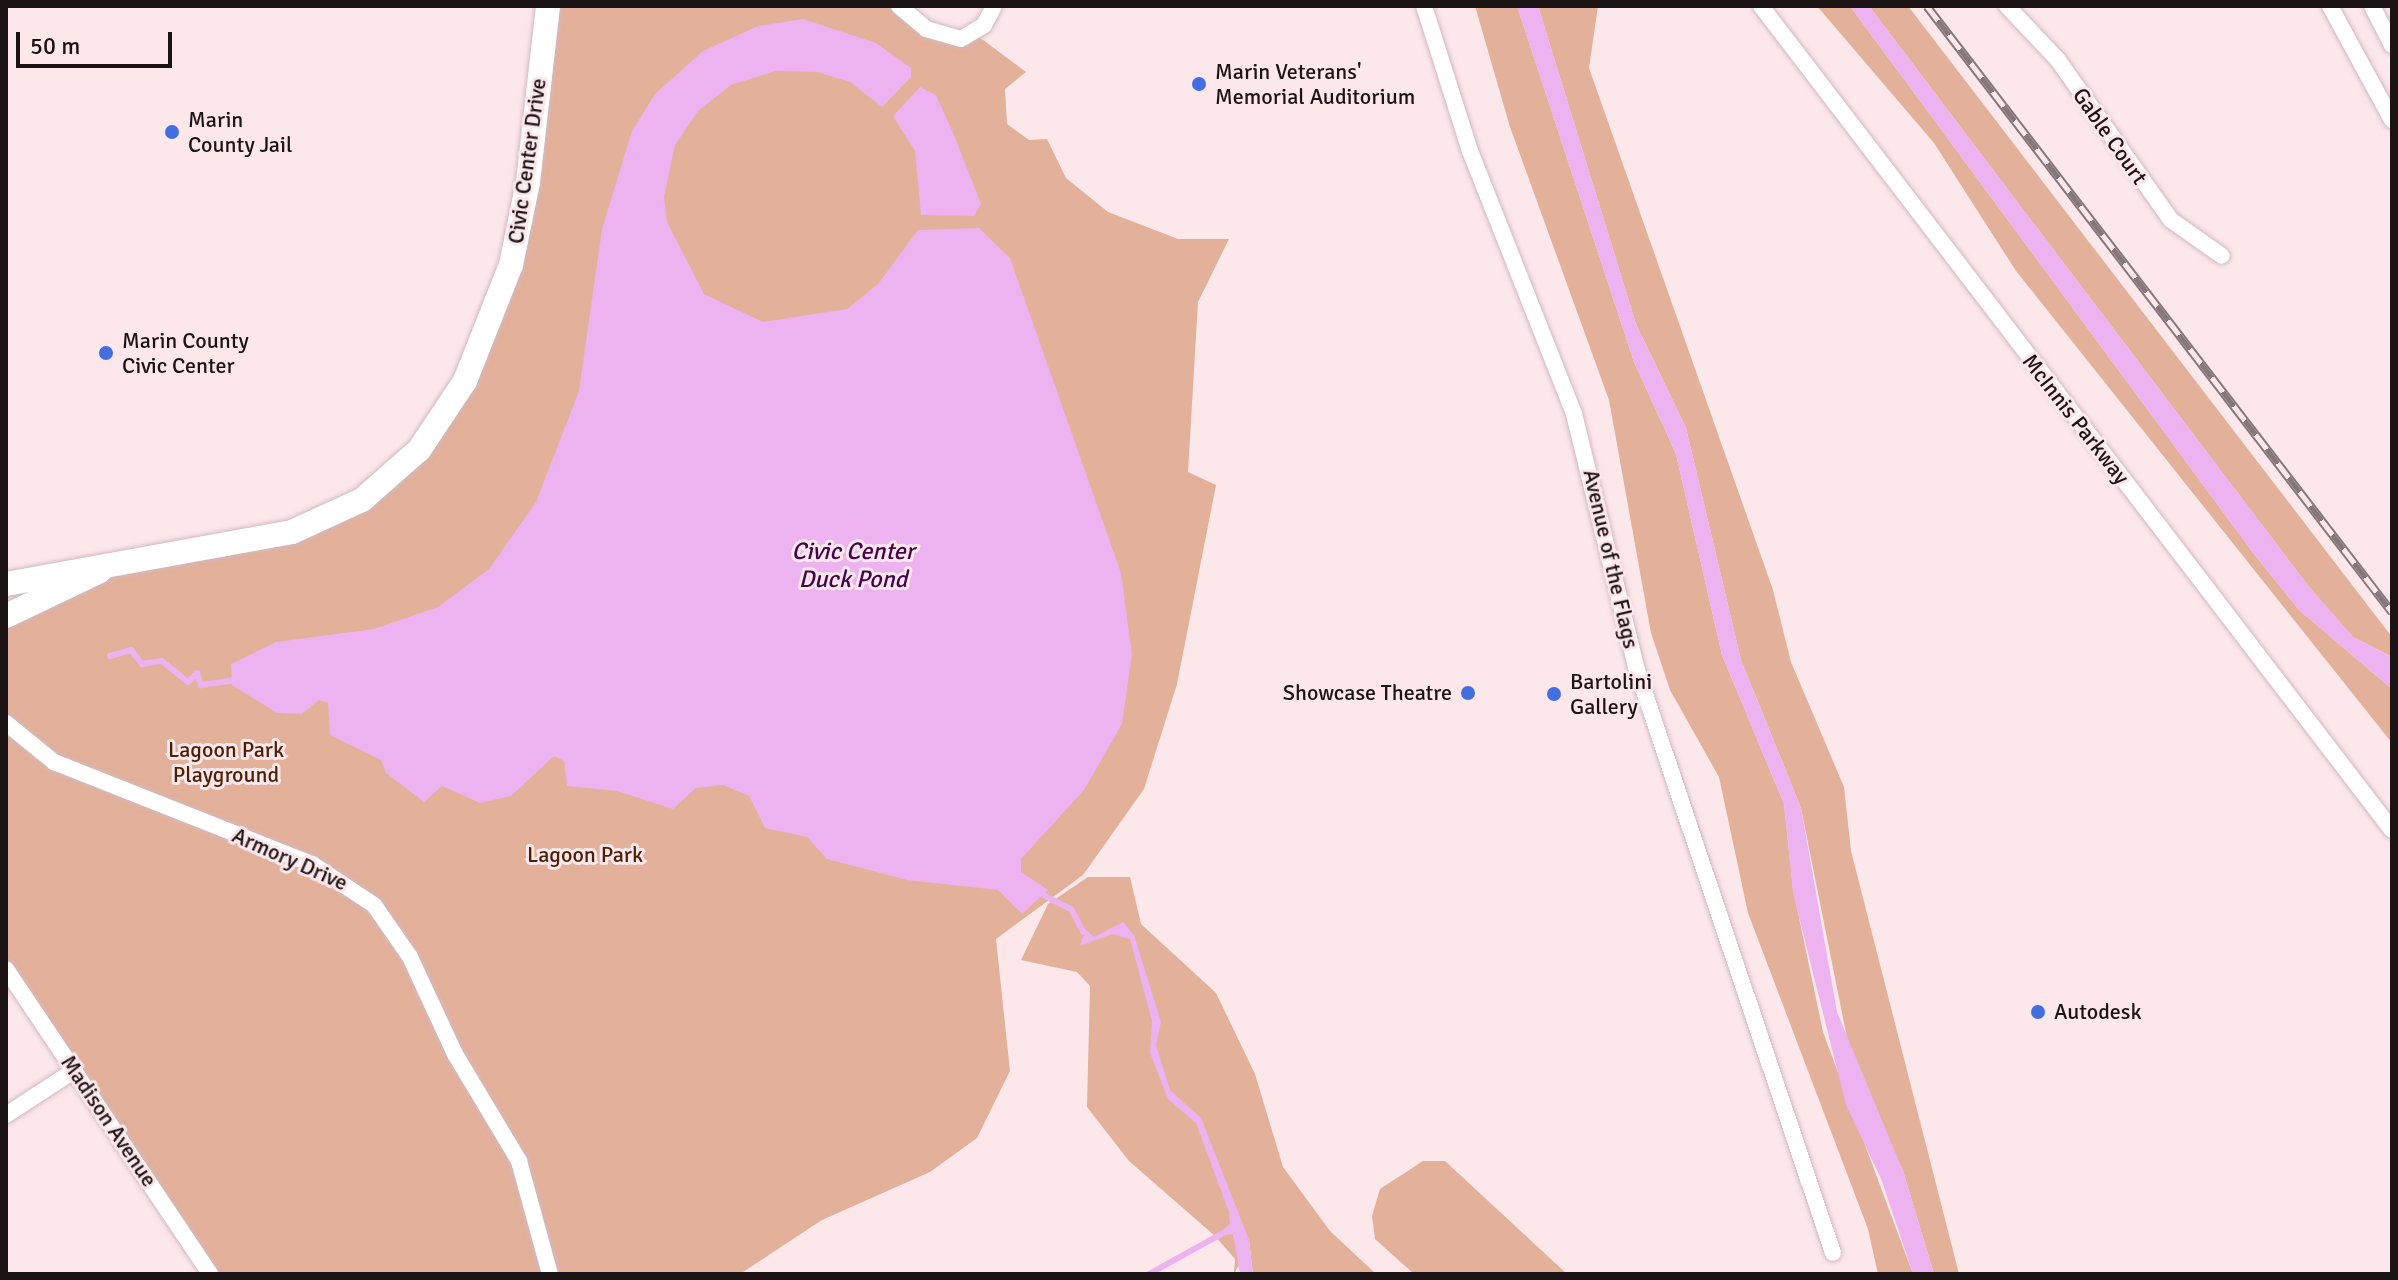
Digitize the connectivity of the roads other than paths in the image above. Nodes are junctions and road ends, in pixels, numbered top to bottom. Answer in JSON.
{"nodes":[{"id":1,"x":548,"y":6,"type":"edge"},
{"id":2,"x":899,"y":6,"type":"edge"},
{"id":3,"x":994,"y":6,"type":"edge"},
{"id":4,"x":1424,"y":6,"type":"edge"},
{"id":5,"x":1761,"y":6,"type":"edge"},
{"id":6,"x":2007,"y":6,"type":"edge"},
{"id":7,"x":2330,"y":6,"type":"edge"},
{"id":8,"x":2372,"y":6,"type":"edge"},
{"id":9,"x":2392,"y":45,"type":"edge"},
{"id":10,"x":2392,"y":120,"type":"edge"},
{"id":11,"x":2222,"y":256,"type":"dead end"},
{"id":12,"x":124,"y":560,"type":"junction"},
{"id":13,"x":6,"y":584,"type":"edge"},
{"id":14,"x":6,"y":616,"type":"edge"},
{"id":15,"x":6,"y":723,"type":"edge"},
{"id":16,"x":2392,"y":830,"type":"edge"},
{"id":17,"x":6,"y":969,"type":"edge"},
{"id":18,"x":75,"y":1070,"type":"junction"},
{"id":19,"x":6,"y":1115,"type":"edge"},
{"id":20,"x":1833,"y":1253,"type":"dead end"},
{"id":21,"x":210,"y":1274,"type":"edge"},
{"id":22,"x":550,"y":1274,"type":"edge"}],
"edges":[{"from":1,"to":12,"type":"street","name":"Civic Center Drive"},
{"from":2,"to":3,"type":"street"},
{"from":4,"to":20,"type":"street","name":"Avenue of the Flags"},
{"from":5,"to":16,"type":"street","name":"McInnis Parkway"},
{"from":6,"to":11,"type":"street","name":"Gable Court"},
{"from":7,"to":10,"type":"street"},
{"from":8,"to":9,"type":"street"},
{"from":12,"to":13,"type":"street","name":"Civic Center Drive"},
{"from":12,"to":14,"type":"street","name":"Civic Center Drive"},
{"from":15,"to":22,"type":"street","name":"Armory Drive"},
{"from":17,"to":18,"type":"street","name":"Madison Avenue"},
{"from":18,"to":19,"type":"street"},
{"from":18,"to":21,"type":"street","name":"Madison Avenue"}]}
